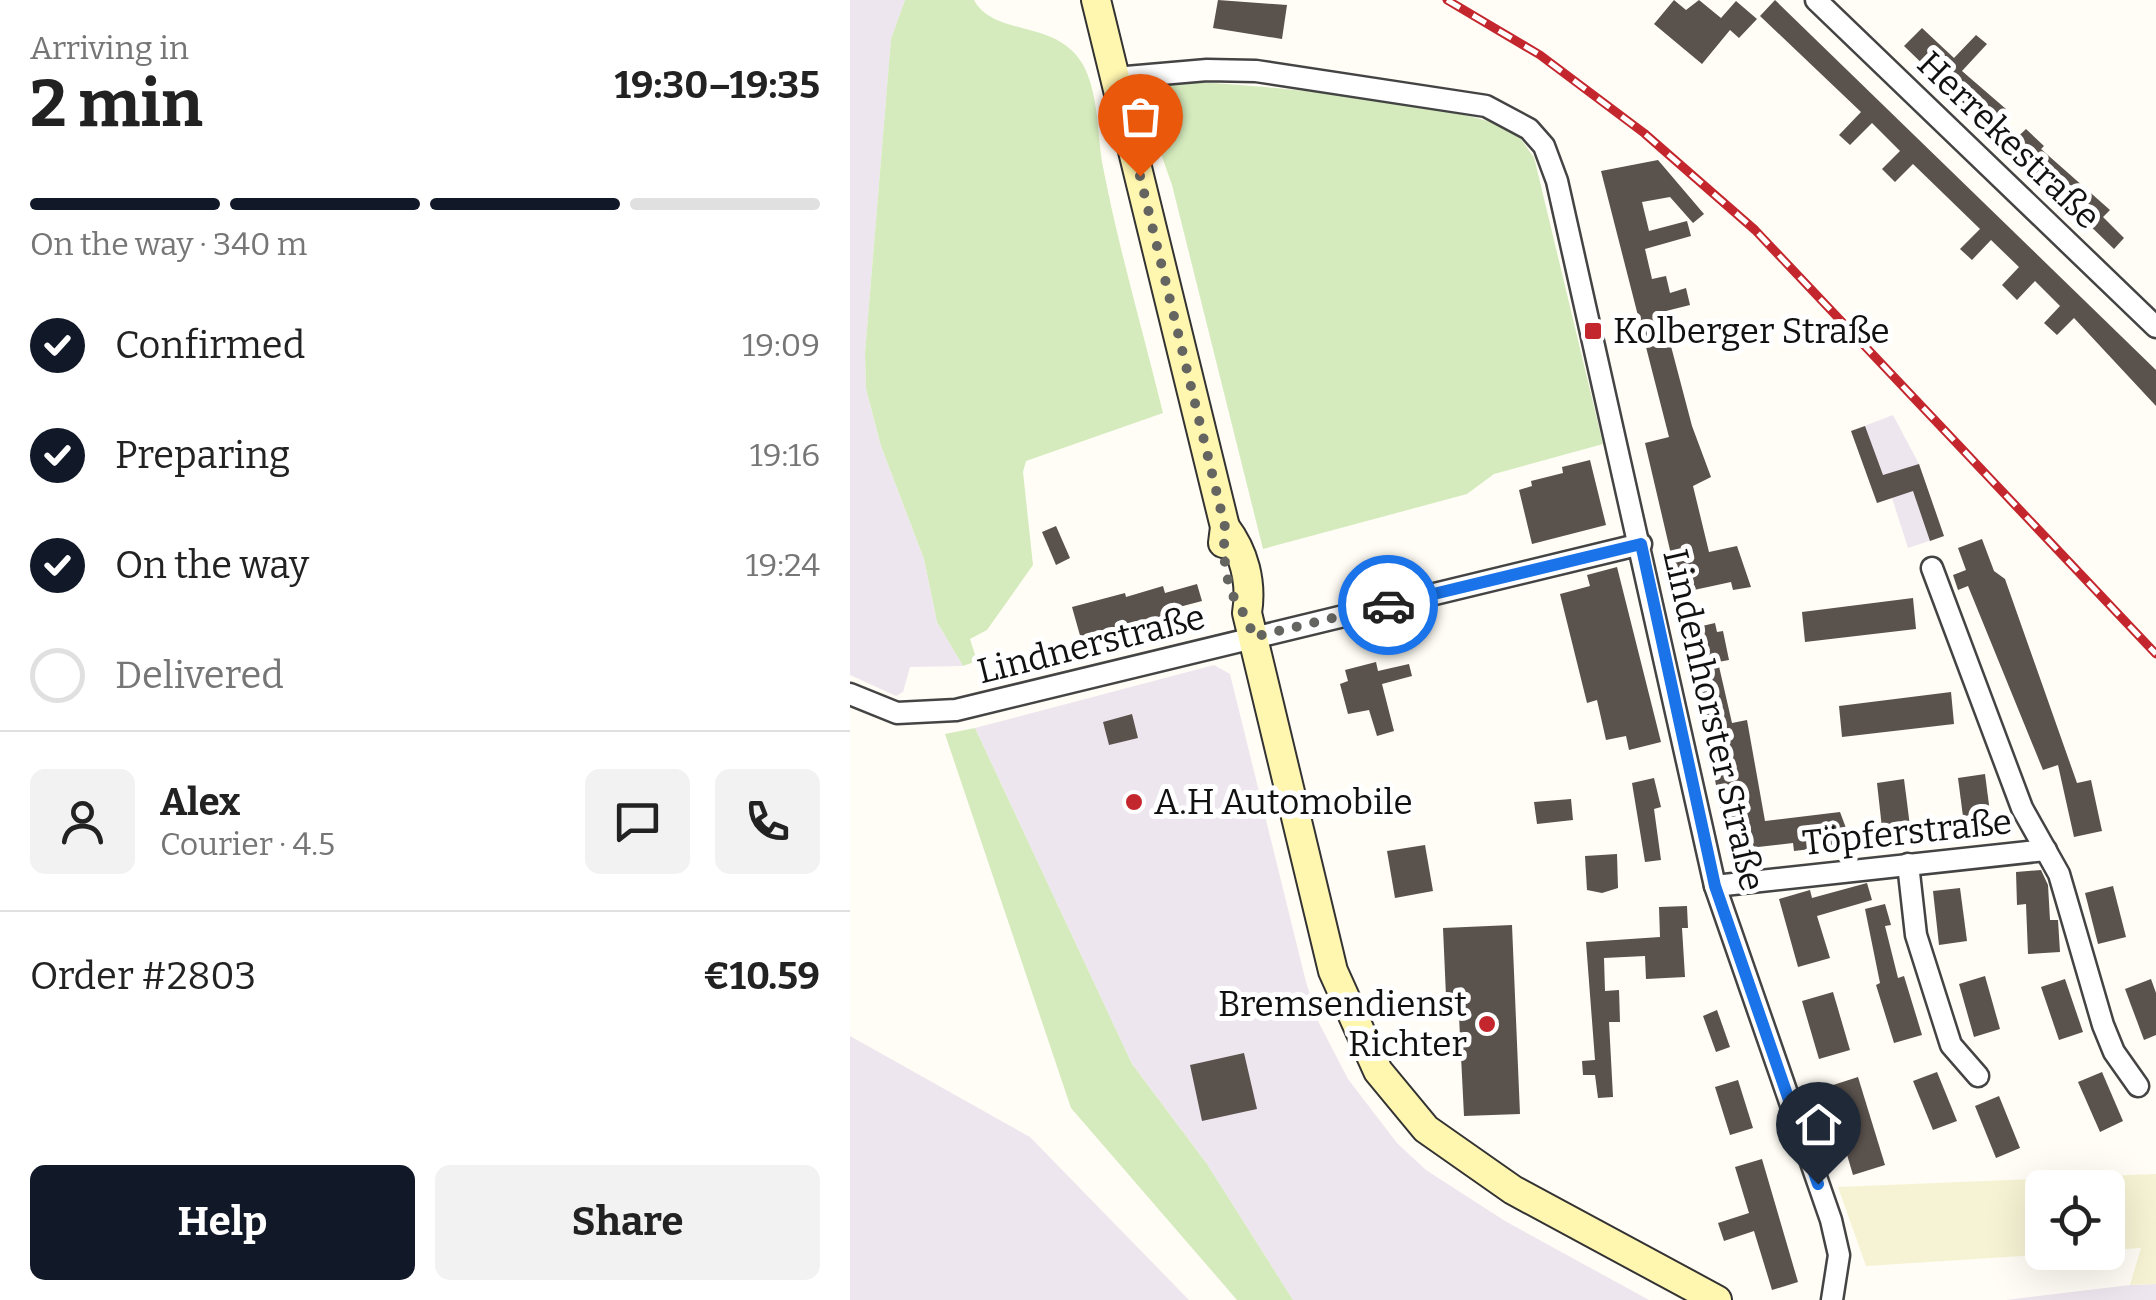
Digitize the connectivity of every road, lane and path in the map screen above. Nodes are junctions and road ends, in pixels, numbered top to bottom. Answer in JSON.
{"nodes":[{"id":1,"x":1096,"y":0,"type":"edge"},
{"id":2,"x":1816,"y":0,"type":"edge"},
{"id":3,"x":1115,"y":78,"type":"junction"},
{"id":4,"x":2155,"y":325,"type":"edge"},
{"id":5,"x":1641,"y":544,"type":"junction"},
{"id":6,"x":1932,"y":568,"type":"dead end"},
{"id":7,"x":1250,"y":625,"type":"junction"},
{"id":8,"x":850,"y":694,"type":"edge"},
{"id":9,"x":2046,"y":850,"type":"junction"},
{"id":10,"x":1908,"y":864,"type":"junction"},
{"id":11,"x":1715,"y":886,"type":"junction"},
{"id":12,"x":1978,"y":1076,"type":"dead end"},
{"id":13,"x":2138,"y":1086,"type":"dead end"},
{"id":14,"x":1717,"y":1300,"type":"edge"},
{"id":15,"x":1832,"y":1300,"type":"edge"}],
"edges":[{"from":1,"to":3,"type":"street"},
{"from":2,"to":4,"type":"street","name":"Herrekestraße"},
{"from":3,"to":5,"type":"street","name":"Lindenhorster Straße"},
{"from":3,"to":7,"type":"street"},
{"from":5,"to":7,"type":"street","name":"Lindnerstraße"},
{"from":5,"to":11,"type":"street","name":"Lindenhorster Straße"},
{"from":6,"to":9,"type":"street","name":"Töpferstraße"},
{"from":7,"to":8,"type":"street","name":"Lindnerstraße"},
{"from":7,"to":14,"type":"street"},
{"from":9,"to":10,"type":"street","name":"Töpferstraße"},
{"from":9,"to":13,"type":"street","name":"Töpferstraße"},
{"from":10,"to":11,"type":"street","name":"Töpferstraße"},
{"from":10,"to":12,"type":"street"},
{"from":11,"to":15,"type":"street","name":"Lindenhorster Straße"}]}
